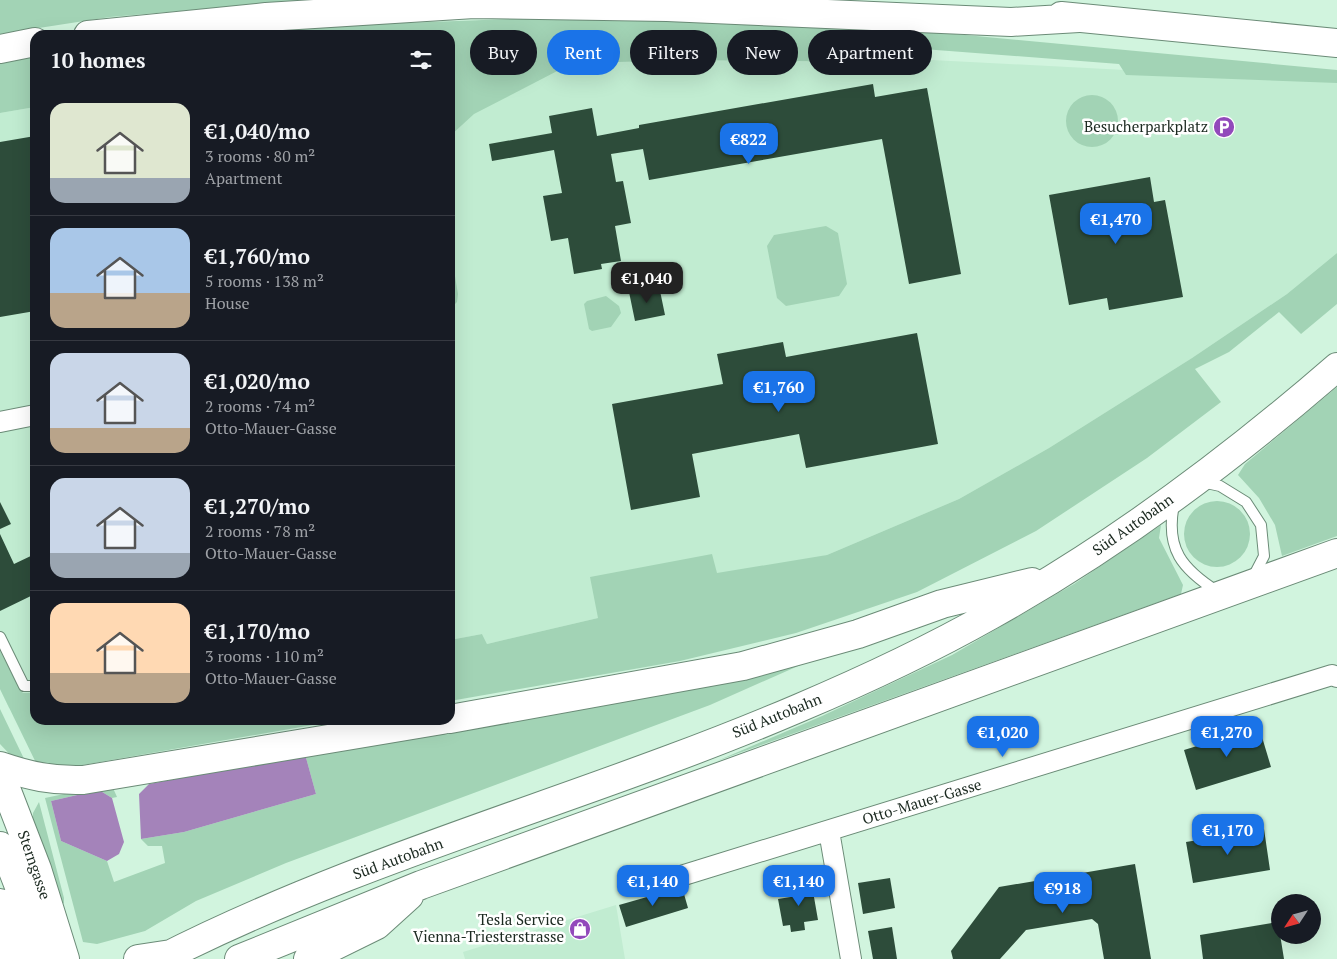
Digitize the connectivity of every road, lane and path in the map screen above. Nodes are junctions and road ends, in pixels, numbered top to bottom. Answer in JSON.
{"nodes":[{"id":1,"x":903,"y":0,"type":"edge"},
{"id":2,"x":1079,"y":18,"type":"junction"},
{"id":3,"x":137,"y":30,"type":"edge"},
{"id":4,"x":30,"y":43,"type":"edge"},
{"id":5,"x":1337,"y":43,"type":"edge"},
{"id":6,"x":0,"y":49,"type":"edge"},
{"id":7,"x":1337,"y":367,"type":"edge"},
{"id":8,"x":30,"y":416,"type":"edge"},
{"id":9,"x":0,"y":422,"type":"edge"},
{"id":10,"x":1186,"y":488,"type":"junction"},
{"id":11,"x":1337,"y":553,"type":"edge"},
{"id":12,"x":1057,"y":576,"type":"junction"},
{"id":13,"x":1248,"y":586,"type":"junction"},
{"id":14,"x":1221,"y":595,"type":"junction"},
{"id":15,"x":0,"y":637,"type":"edge"},
{"id":16,"x":1334,"y":676,"type":"edge"},
{"id":17,"x":30,"y":686,"type":"edge"},
{"id":18,"x":455,"y":718,"type":"edge"},
{"id":19,"x":412,"y":725,"type":"edge"},
{"id":20,"x":0,"y":766,"type":"edge"},
{"id":21,"x":0,"y":773,"type":"edge"},
{"id":22,"x":829,"y":830,"type":"junction"},
{"id":23,"x":0,"y":846,"type":"edge"},
{"id":24,"x":684,"y":875,"type":"dead end"},
{"id":25,"x":421,"y":885,"type":"junction"},
{"id":26,"x":0,"y":902,"type":"edge"},
{"id":27,"x":166,"y":956,"type":"edge"},
{"id":28,"x":10,"y":959,"type":"edge"},
{"id":29,"x":37,"y":959,"type":"edge"},
{"id":30,"x":65,"y":959,"type":"edge"},
{"id":31,"x":138,"y":959,"type":"edge"},
{"id":32,"x":239,"y":959,"type":"edge"},
{"id":33,"x":308,"y":959,"type":"edge"},
{"id":34,"x":851,"y":959,"type":"edge"}],
"edges":[{"from":1,"to":2,"type":"main road"},
{"from":2,"to":3,"type":"main road"},
{"from":2,"to":5,"type":"main road"},
{"from":4,"to":6,"type":"main road"},
{"from":7,"to":10,"type":"main road","name":"Süd Autobahn"},
{"from":8,"to":9,"type":"street"},
{"from":10,"to":12,"type":"main road","name":"Süd Autobahn"},
{"from":10,"to":13,"type":"lane"},
{"from":10,"to":14,"type":"lane"},
{"from":11,"to":13,"type":"main road"},
{"from":12,"to":18,"type":"main road"},
{"from":12,"to":27,"type":"main road","name":"Süd Autobahn"},
{"from":13,"to":14,"type":"main road"},
{"from":14,"to":25,"type":"main road"},
{"from":15,"to":17,"type":"lane"},
{"from":16,"to":22,"type":"street","name":"Otto-Mauer-Gasse"},
{"from":19,"to":20,"type":"main road"},
{"from":21,"to":30,"type":"main road","name":"Sterngasse"},
{"from":22,"to":24,"type":"street","name":"Otto-Mauer-Gasse"},
{"from":22,"to":34,"type":"street"},
{"from":23,"to":29,"type":"main road","name":"Sterngasse"},
{"from":25,"to":32,"type":"main road"},
{"from":25,"to":33,"type":"main road"},
{"from":26,"to":28,"type":"main road"},
{"from":27,"to":31,"type":"main road","name":"Süd Autobahn"}]}
